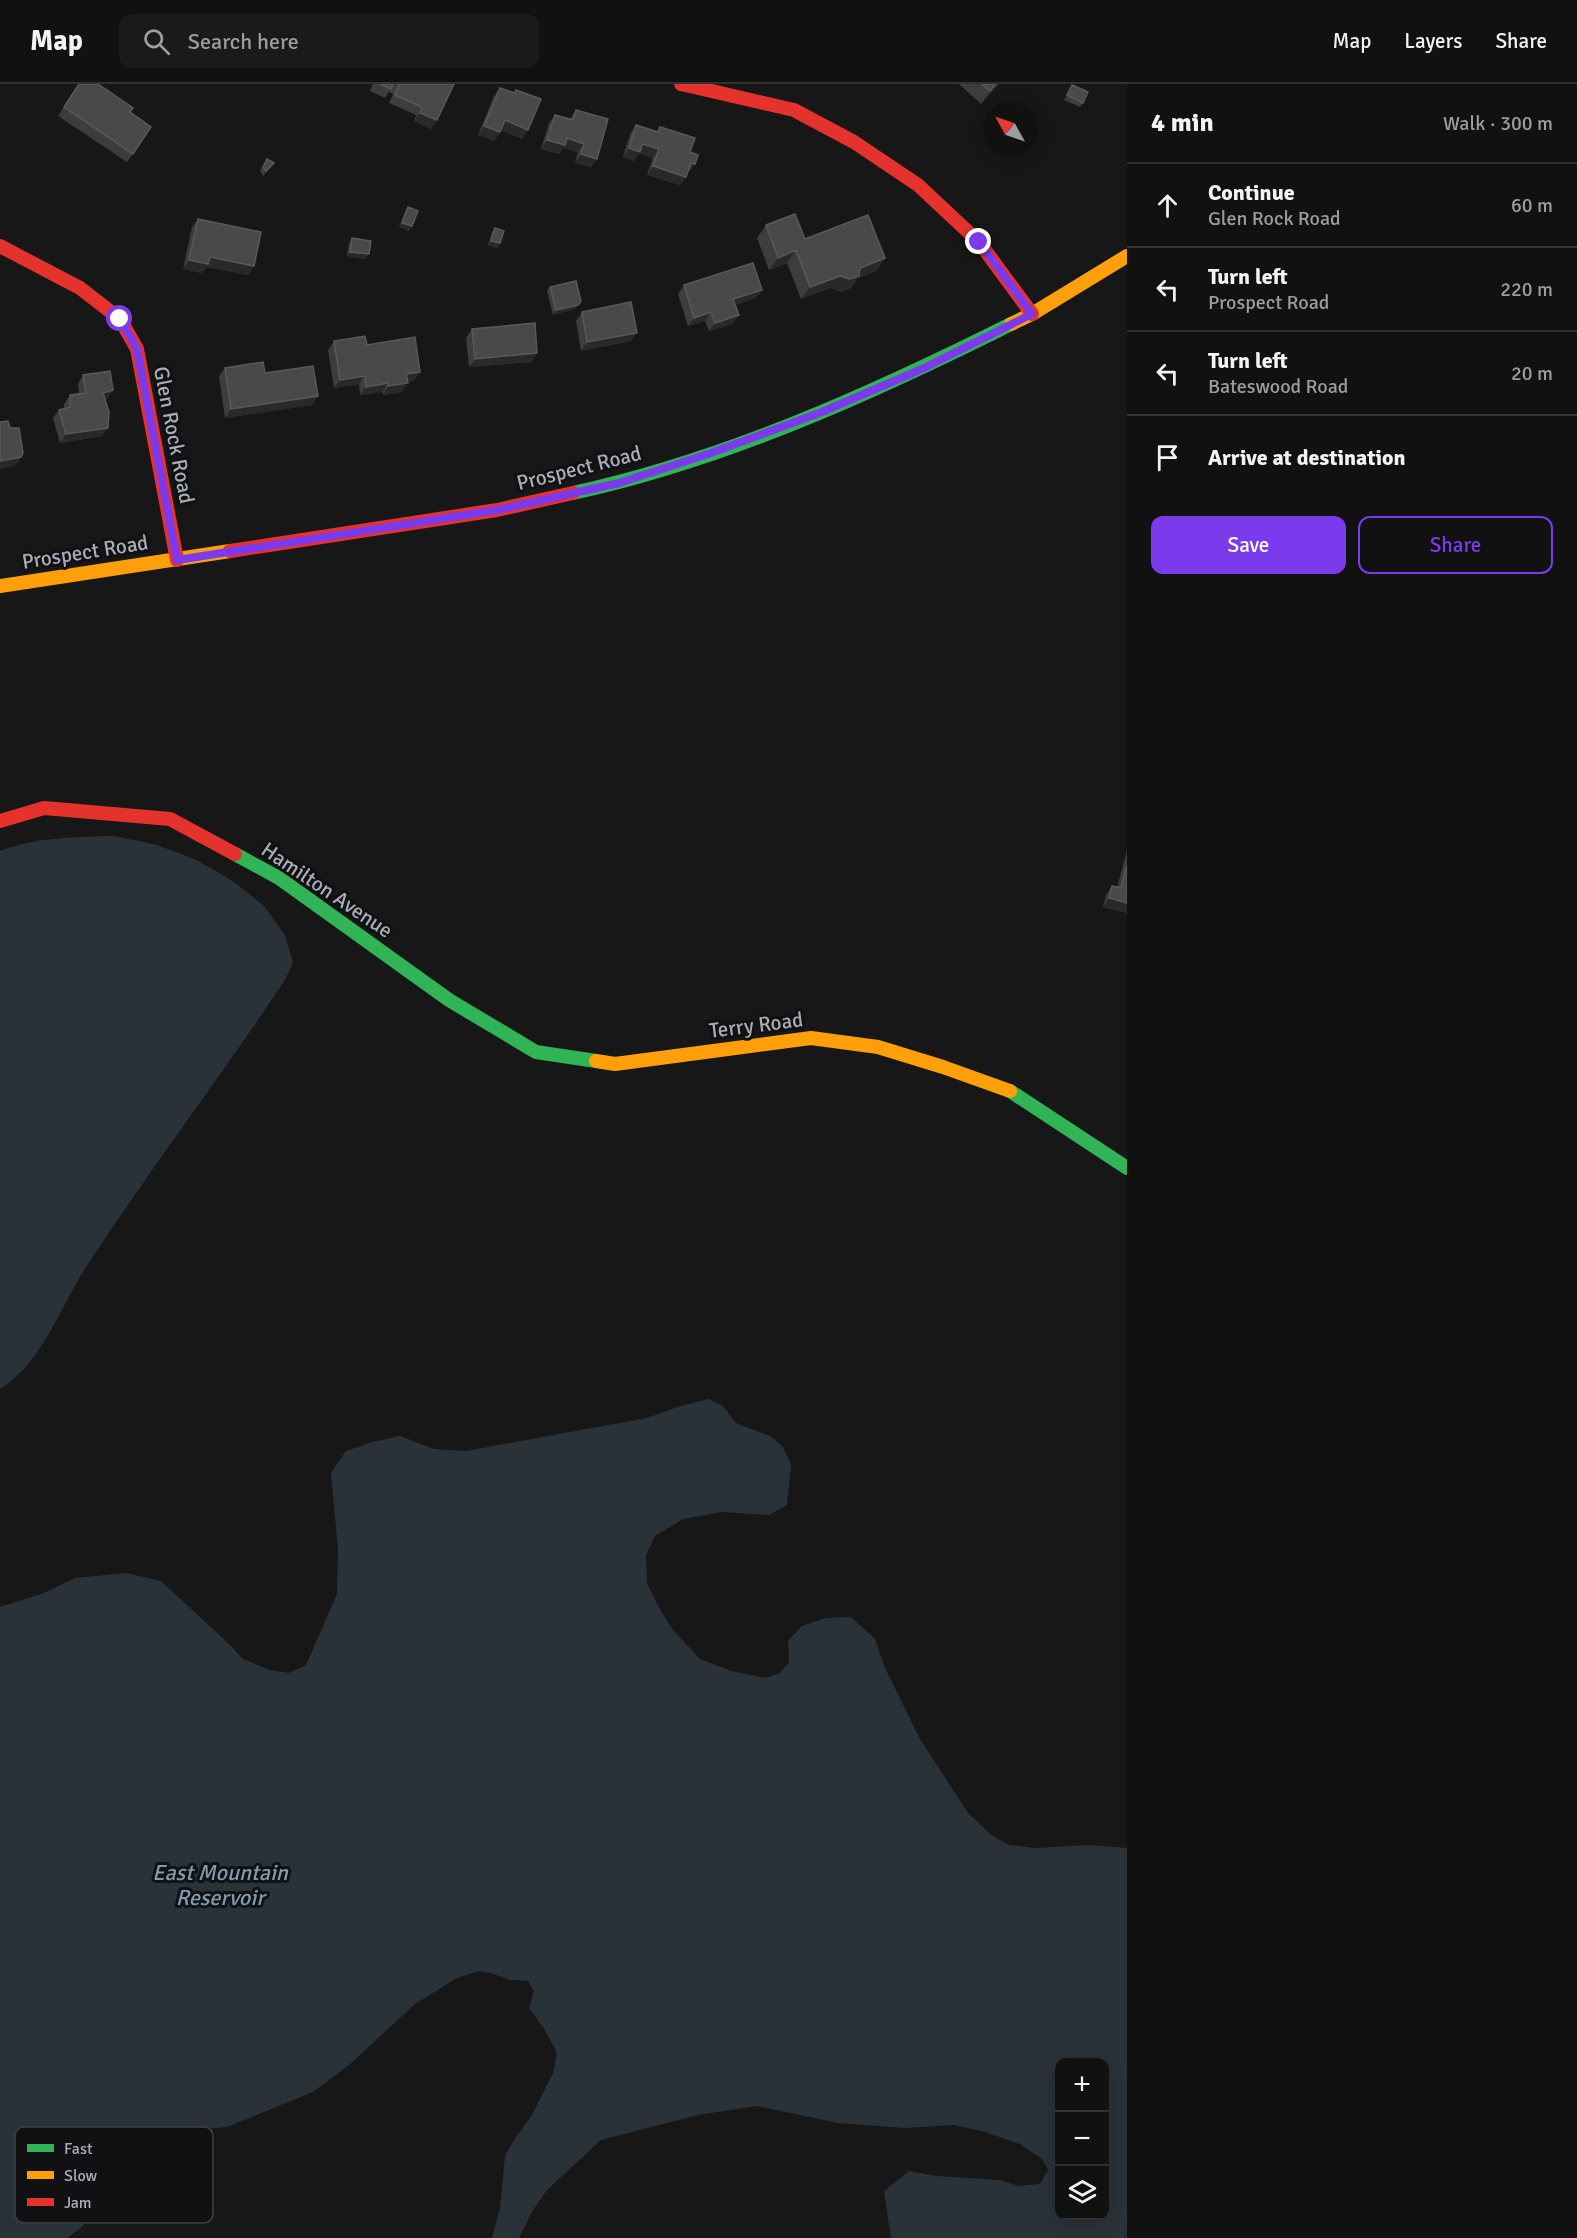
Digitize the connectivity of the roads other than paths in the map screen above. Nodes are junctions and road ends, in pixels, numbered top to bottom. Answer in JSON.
{"nodes":[{"id":1,"x":681,"y":84,"type":"edge"},
{"id":2,"x":0,"y":246,"type":"edge"},
{"id":3,"x":1127,"y":256,"type":"edge"},
{"id":4,"x":1032,"y":314,"type":"junction"},
{"id":5,"x":177,"y":560,"type":"junction"},
{"id":6,"x":0,"y":586,"type":"edge"},
{"id":7,"x":0,"y":821,"type":"edge"},
{"id":8,"x":449,"y":1000,"type":"joint"},
{"id":9,"x":1127,"y":1168,"type":"edge"}],
"edges":[{"from":1,"to":4,"type":"street"},
{"from":2,"to":5,"type":"street","name":"Glen Rock Road"},
{"from":3,"to":4,"type":"street","name":"Prospect Road"},
{"from":4,"to":5,"type":"street","name":"Prospect Road"},
{"from":5,"to":6,"type":"street","name":"Prospect Road"},
{"from":7,"to":8,"type":"street","name":"Hamilton Avenue"},
{"from":8,"to":9,"type":"street","name":"Terry Road"}]}
